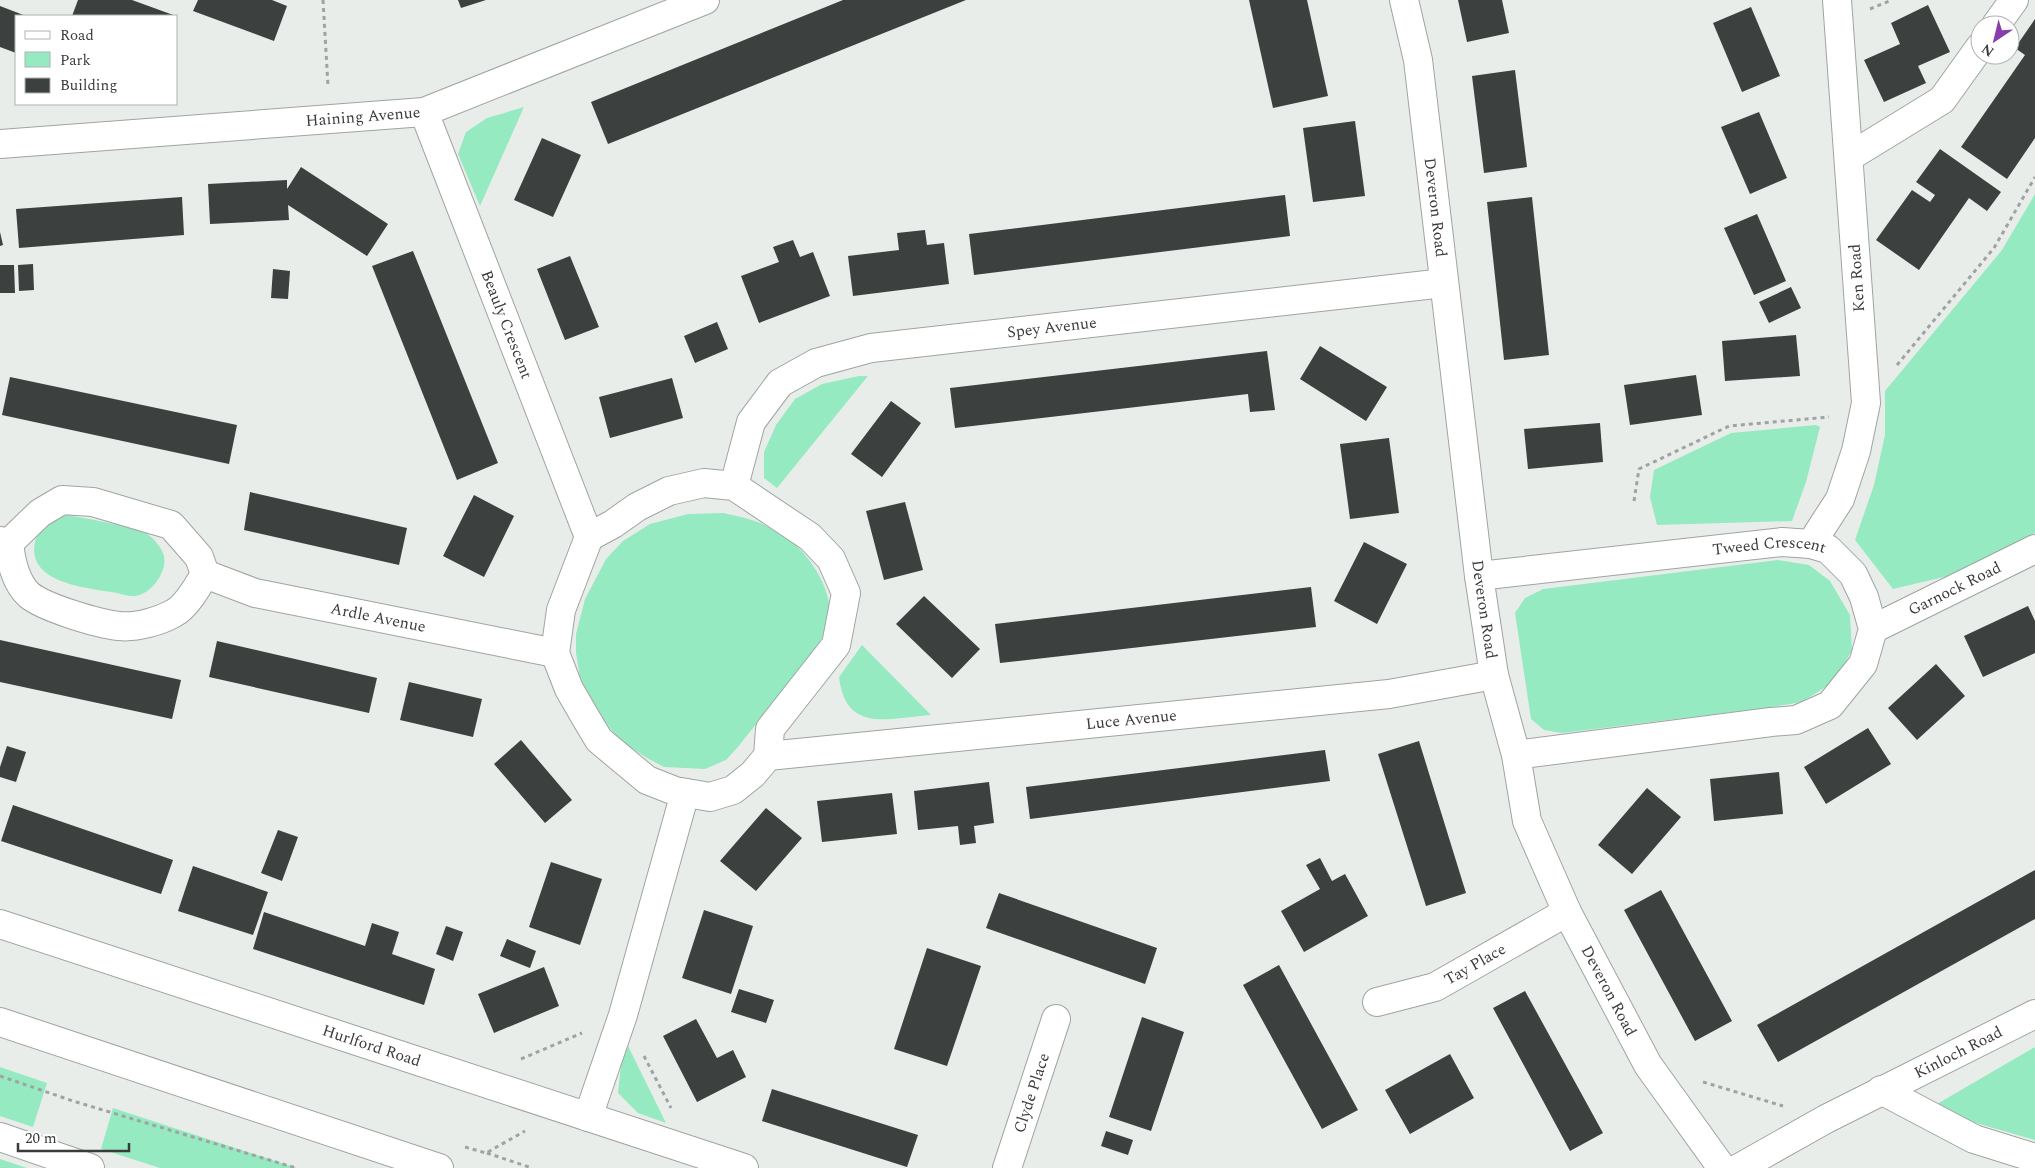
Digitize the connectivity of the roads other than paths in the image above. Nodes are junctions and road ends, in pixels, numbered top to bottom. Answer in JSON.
{"nodes":[{"id":1,"x":705,"y":0,"type":"edge"},
{"id":2,"x":1404,"y":0,"type":"edge"},
{"id":3,"x":1837,"y":0,"type":"edge"},
{"id":4,"x":2014,"y":0,"type":"edge"},
{"id":5,"x":676,"y":5,"type":"edge"},
{"id":6,"x":2003,"y":15,"type":"edge"},
{"id":7,"x":1970,"y":61,"type":"edge"},
{"id":8,"x":424,"y":112,"type":"junction"},
{"id":9,"x":0,"y":144,"type":"edge"},
{"id":10,"x":1849,"y":157,"type":"junction"},
{"id":11,"x":1444,"y":283,"type":"junction"},
{"id":12,"x":734,"y":486,"type":"junction"},
{"id":13,"x":589,"y":536,"type":"junction"},
{"id":14,"x":5,"y":542,"type":"edge"},
{"id":15,"x":1811,"y":544,"type":"junction"},
{"id":16,"x":2035,"y":549,"type":"edge"},
{"id":17,"x":205,"y":574,"type":"junction"},
{"id":18,"x":1479,"y":576,"type":"junction"},
{"id":19,"x":1874,"y":628,"type":"junction"},
{"id":20,"x":555,"y":653,"type":"junction"},
{"id":21,"x":1494,"y":675,"type":"junction"},
{"id":22,"x":1516,"y":755,"type":"junction"},
{"id":23,"x":768,"y":756,"type":"junction"},
{"id":24,"x":685,"y":793,"type":"junction"},
{"id":25,"x":1566,"y":912,"type":"junction"},
{"id":26,"x":0,"y":924,"type":"edge"},
{"id":27,"x":1377,"y":1002,"type":"dead end"},
{"id":28,"x":2035,"y":1014,"type":"edge"},
{"id":29,"x":1056,"y":1019,"type":"dead end"},
{"id":30,"x":0,"y":1022,"type":"edge"},
{"id":31,"x":1881,"y":1090,"type":"junction"},
{"id":32,"x":576,"y":1114,"type":"junction"},
{"id":33,"x":0,"y":1137,"type":"edge"},
{"id":34,"x":2035,"y":1158,"type":"edge"},
{"id":35,"x":433,"y":1166,"type":"edge"},
{"id":36,"x":90,"y":1168,"type":"edge"},
{"id":37,"x":744,"y":1168,"type":"edge"},
{"id":38,"x":1007,"y":1168,"type":"edge"},
{"id":39,"x":1722,"y":1168,"type":"edge"},
{"id":40,"x":1739,"y":1168,"type":"edge"}],
"edges":[{"from":1,"to":5,"type":"street","name":"Haining Avenue"},
{"from":2,"to":11,"type":"street","name":"Deveron Road"},
{"from":3,"to":10,"type":"street","name":"Ken Road"},
{"from":4,"to":6,"type":"street"},
{"from":5,"to":8,"type":"street","name":"Haining Avenue"},
{"from":7,"to":10,"type":"street"},
{"from":8,"to":9,"type":"street","name":"Haining Avenue"},
{"from":8,"to":13,"type":"street","name":"Beauly Crescent"},
{"from":10,"to":15,"type":"street","name":"Ken Road"},
{"from":11,"to":12,"type":"street","name":"Spey Avenue"},
{"from":11,"to":18,"type":"street","name":"Deveron Road"},
{"from":12,"to":13,"type":"street"},
{"from":12,"to":23,"type":"street"},
{"from":13,"to":20,"type":"street"},
{"from":14,"to":17,"type":"street"},
{"from":14,"to":17,"type":"street"},
{"from":15,"to":18,"type":"street","name":"Tweed Crescent"},
{"from":15,"to":19,"type":"street","name":"Tweed Crescent"},
{"from":16,"to":19,"type":"street","name":"Garnock Road"},
{"from":17,"to":20,"type":"street","name":"Ardle Avenue"},
{"from":18,"to":21,"type":"street","name":"Deveron Road"},
{"from":19,"to":22,"type":"street"},
{"from":20,"to":24,"type":"street"},
{"from":21,"to":22,"type":"street","name":"Deveron Road"},
{"from":21,"to":23,"type":"street","name":"Luce Avenue"},
{"from":22,"to":25,"type":"street","name":"Deveron Road"},
{"from":23,"to":24,"type":"street"},
{"from":24,"to":32,"type":"street"},
{"from":25,"to":27,"type":"street","name":"Tay Place"},
{"from":25,"to":39,"type":"street","name":"Deveron Road"},
{"from":26,"to":32,"type":"street","name":"Hurlford Road"},
{"from":28,"to":31,"type":"street","name":"Kinloch Road"},
{"from":29,"to":38,"type":"street","name":"Clyde Place"},
{"from":30,"to":35,"type":"street"},
{"from":31,"to":34,"type":"street"},
{"from":31,"to":40,"type":"street","name":"Kinloch Road"},
{"from":32,"to":37,"type":"street","name":"Hurlford Road"},
{"from":33,"to":36,"type":"street"}]}
